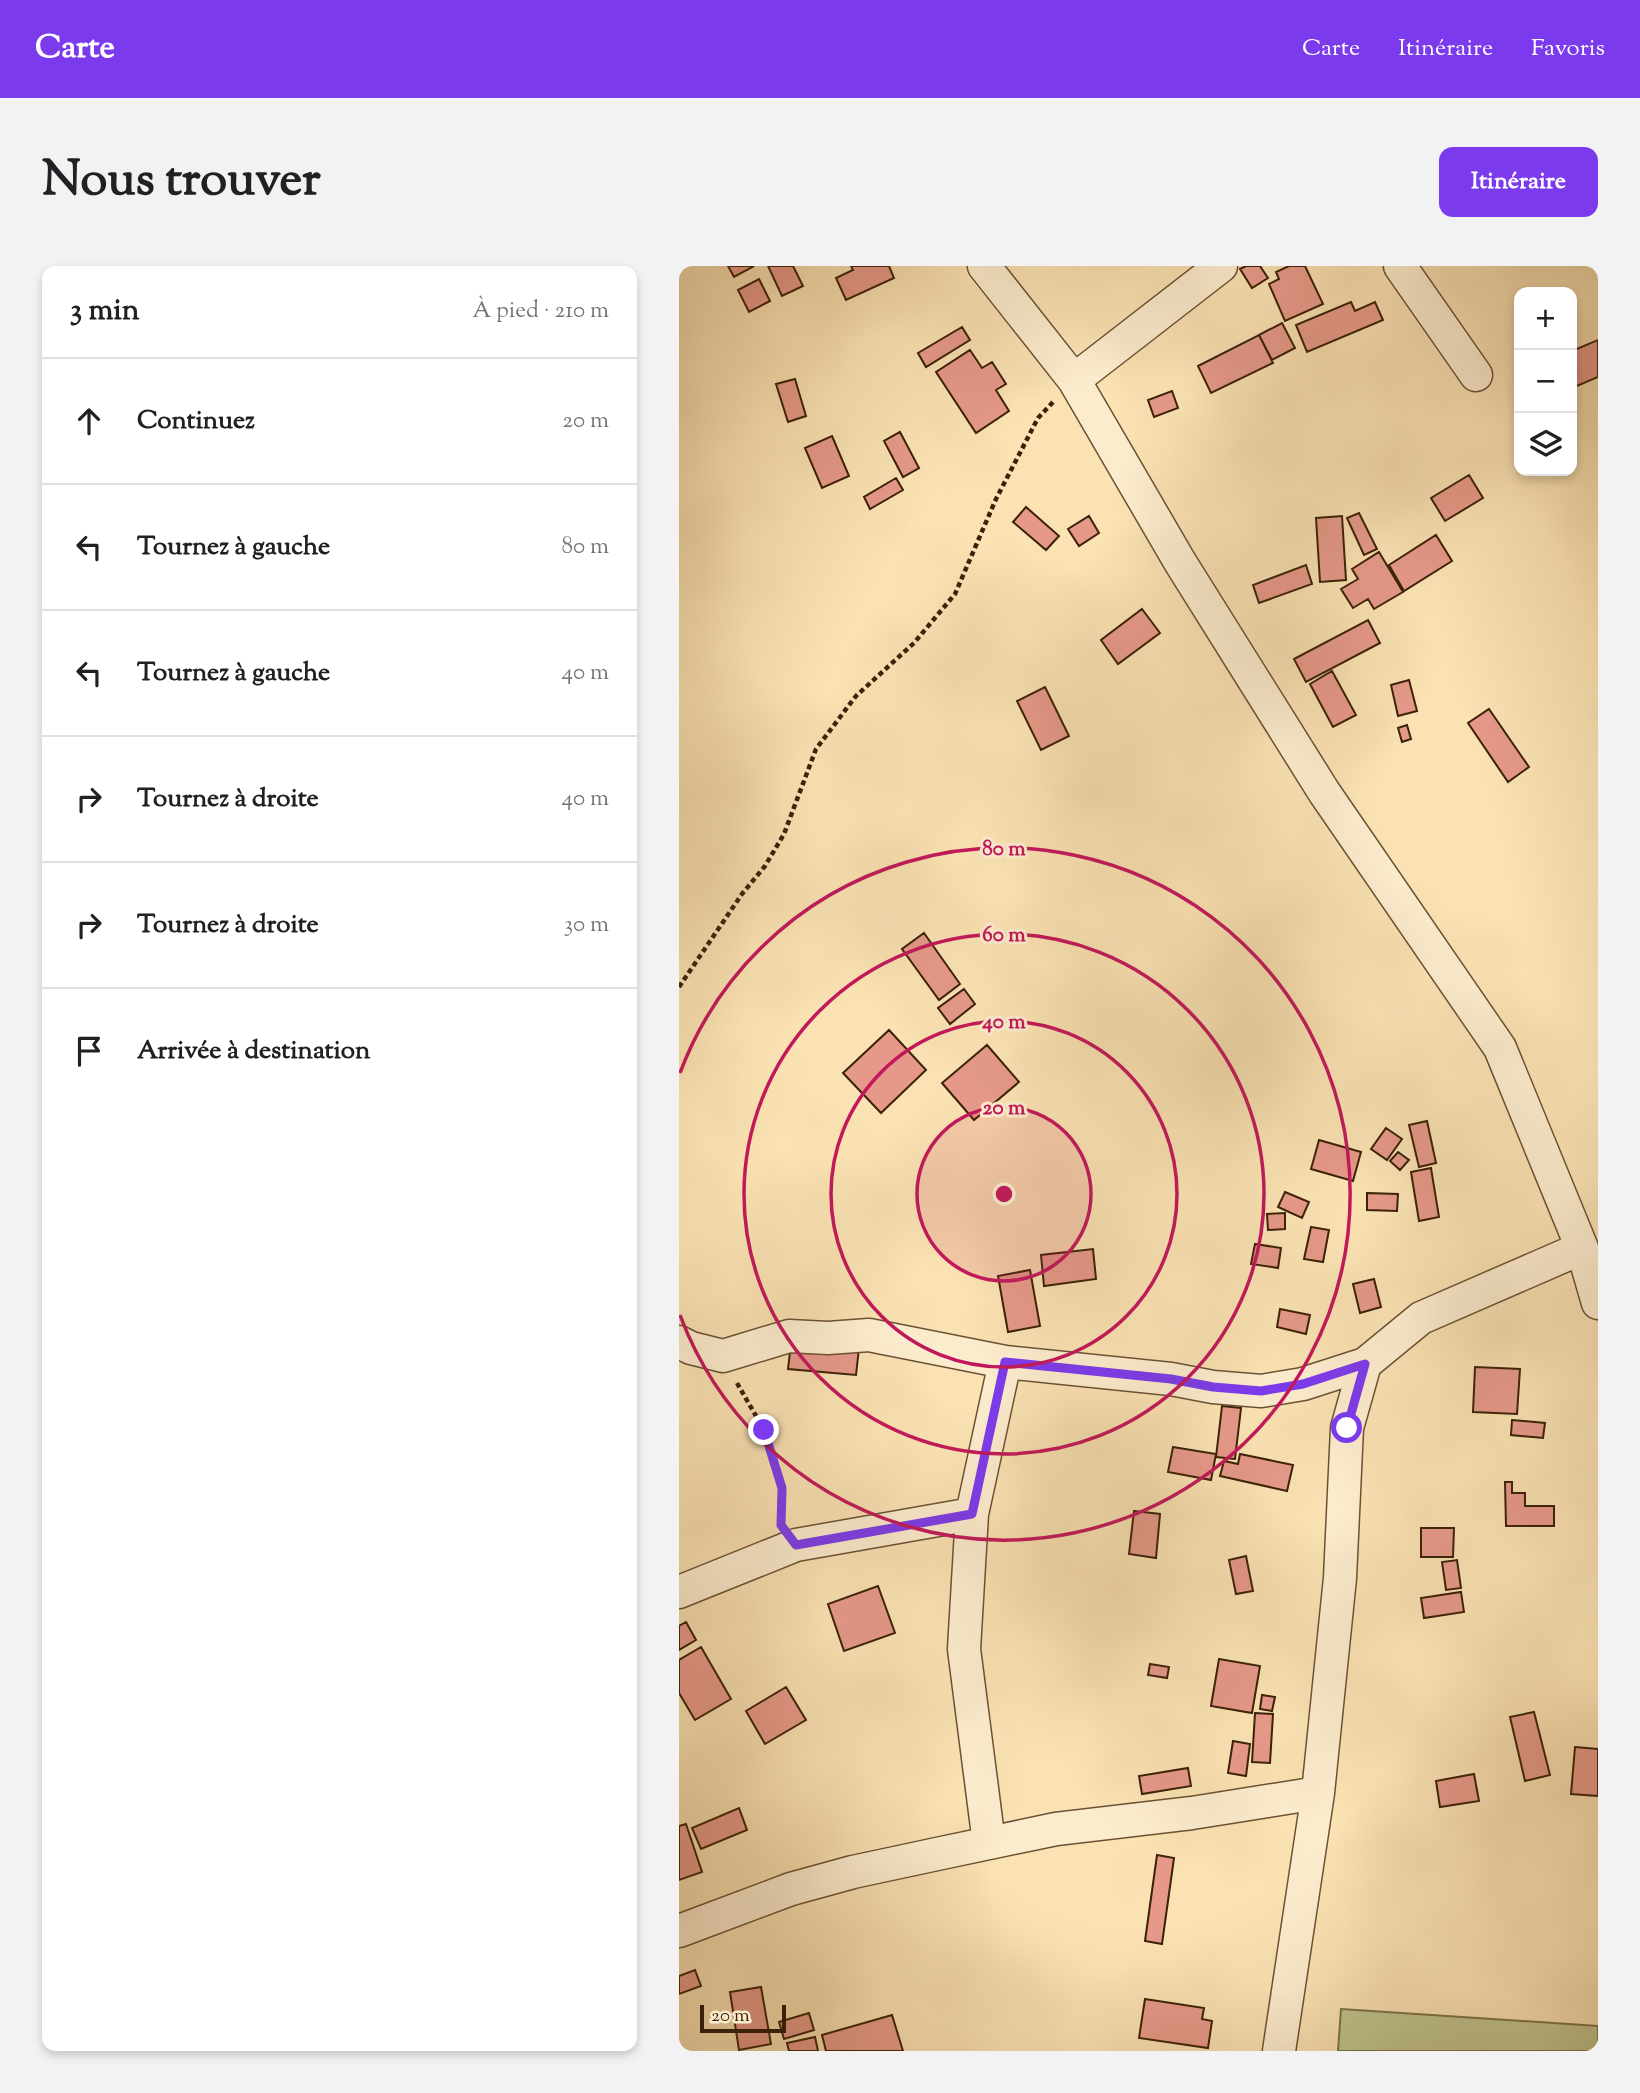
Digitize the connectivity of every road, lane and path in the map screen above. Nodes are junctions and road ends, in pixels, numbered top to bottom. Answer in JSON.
{"nodes":[{"id":1,"x":984,"y":266,"type":"edge"},
{"id":2,"x":1221,"y":266,"type":"edge"},
{"id":3,"x":1400,"y":266,"type":"edge"},
{"id":4,"x":1476,"y":375,"type":"dead end"},
{"id":5,"x":1074,"y":380,"type":"junction"},
{"id":6,"x":679,"y":987,"type":"edge"},
{"id":7,"x":1582,"y":1248,"type":"junction"},
{"id":8,"x":1598,"y":1303,"type":"edge"},
{"id":9,"x":679,"y":1342,"type":"edge"},
{"id":10,"x":1005,"y":1362,"type":"junction"},
{"id":11,"x":1365,"y":1364,"type":"junction"},
{"id":12,"x":734,"y":1378,"type":"dead end"},
{"id":13,"x":972,"y":1514,"type":"junction"},
{"id":14,"x":796,"y":1545,"type":"junction"},
{"id":15,"x":679,"y":1592,"type":"edge"},
{"id":16,"x":1318,"y":1793,"type":"junction"},
{"id":17,"x":989,"y":1843,"type":"junction"},
{"id":18,"x":679,"y":1931,"type":"edge"},
{"id":19,"x":1279,"y":2051,"type":"edge"}],
"edges":[{"from":1,"to":5,"type":"street"},
{"from":2,"to":5,"type":"street"},
{"from":3,"to":4,"type":"street"},
{"from":5,"to":6,"type":"path"},
{"from":5,"to":7,"type":"street"},
{"from":7,"to":8,"type":"street"},
{"from":7,"to":11,"type":"street"},
{"from":9,"to":10,"type":"street"},
{"from":10,"to":11,"type":"street"},
{"from":10,"to":13,"type":"street"},
{"from":11,"to":16,"type":"street"},
{"from":12,"to":14,"type":"path"},
{"from":13,"to":14,"type":"street"},
{"from":13,"to":17,"type":"street"},
{"from":14,"to":15,"type":"street"},
{"from":16,"to":17,"type":"street"},
{"from":16,"to":19,"type":"street"},
{"from":17,"to":18,"type":"street"}]}
